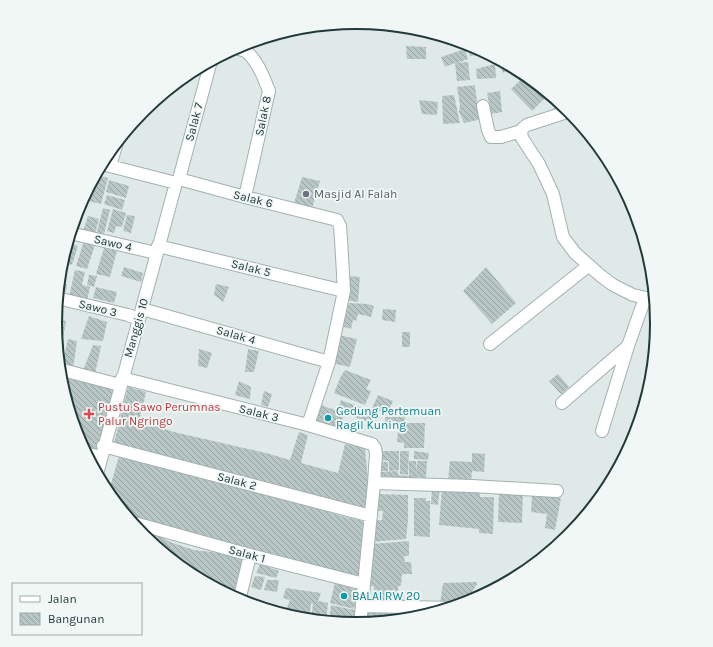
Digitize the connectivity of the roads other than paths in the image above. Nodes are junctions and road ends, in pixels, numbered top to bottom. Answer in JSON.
{"nodes":[{"id":1,"x":245,"y":51,"type":"edge"},
{"id":2,"x":209,"y":68,"type":"edge"},
{"id":3,"x":483,"y":106,"type":"dead end"},
{"id":4,"x":563,"y":113,"type":"edge"},
{"id":5,"x":520,"y":132,"type":"junction"},
{"id":6,"x":108,"y":166,"type":"edge"},
{"id":7,"x":177,"y":181,"type":"junction"},
{"id":8,"x":245,"y":197,"type":"junction"},
{"id":9,"x":76,"y":234,"type":"edge"},
{"id":10,"x":157,"y":249,"type":"junction"},
{"id":11,"x":588,"y":266,"type":"junction"},
{"id":12,"x":344,"y":291,"type":"junction"},
{"id":13,"x":63,"y":299,"type":"edge"},
{"id":14,"x":650,"y":299,"type":"edge"},
{"id":15,"x":650,"y":300,"type":"edge"},
{"id":16,"x":140,"y":314,"type":"junction"},
{"id":17,"x":490,"y":344,"type":"dead end"},
{"id":18,"x":628,"y":346,"type":"junction"},
{"id":19,"x":329,"y":362,"type":"junction"},
{"id":20,"x":66,"y":371,"type":"edge"},
{"id":21,"x":122,"y":382,"type":"junction"},
{"id":22,"x":562,"y":403,"type":"dead end"},
{"id":23,"x":308,"y":425,"type":"junction"},
{"id":24,"x":602,"y":431,"type":"dead end"},
{"id":25,"x":102,"y":451,"type":"junction"},
{"id":26,"x":91,"y":452,"type":"edge"},
{"id":27,"x":98,"y":466,"type":"edge"},
{"id":28,"x":374,"y":483,"type":"junction"},
{"id":29,"x":557,"y":491,"type":"dead end"},
{"id":30,"x":371,"y":516,"type":"junction"},
{"id":31,"x":141,"y":525,"type":"edge"},
{"id":32,"x":250,"y":555,"type":"junction"},
{"id":33,"x":364,"y":584,"type":"junction"},
{"id":34,"x":241,"y":594,"type":"edge"},
{"id":35,"x":362,"y":606,"type":"junction"},
{"id":36,"x":434,"y":608,"type":"edge"},
{"id":37,"x":361,"y":618,"type":"edge"}],
"edges":[{"from":1,"to":8,"type":"street","name":"Salak 8"},
{"from":2,"to":7,"type":"street","name":"Salak 7"},
{"from":3,"to":5,"type":"street"},
{"from":4,"to":5,"type":"street"},
{"from":5,"to":11,"type":"street"},
{"from":6,"to":7,"type":"street","name":"Salak 6"},
{"from":7,"to":8,"type":"street","name":"Salak 6"},
{"from":7,"to":10,"type":"street","name":"Manggis 10"},
{"from":8,"to":12,"type":"street","name":"Salak 6"},
{"from":9,"to":10,"type":"street","name":"Sawo 4"},
{"from":10,"to":12,"type":"street","name":"Salak 5"},
{"from":10,"to":16,"type":"street","name":"Manggis 10"},
{"from":11,"to":14,"type":"street"},
{"from":11,"to":17,"type":"street"},
{"from":12,"to":19,"type":"street"},
{"from":13,"to":16,"type":"street","name":"Sawo 3"},
{"from":15,"to":18,"type":"street"},
{"from":16,"to":19,"type":"street","name":"Salak 4"},
{"from":16,"to":21,"type":"street","name":"Manggis 10"},
{"from":18,"to":22,"type":"street"},
{"from":18,"to":24,"type":"street"},
{"from":19,"to":23,"type":"street"},
{"from":20,"to":21,"type":"street","name":"Salak 3"},
{"from":21,"to":23,"type":"street","name":"Salak 3"},
{"from":21,"to":25,"type":"street","name":"Manggis 10"},
{"from":23,"to":28,"type":"street","name":"Salak 3"},
{"from":25,"to":26,"type":"street","name":"Salak 2"},
{"from":25,"to":27,"type":"street","name":"Manggis 10"},
{"from":25,"to":30,"type":"street","name":"Salak 2"},
{"from":28,"to":29,"type":"street"},
{"from":28,"to":30,"type":"street"},
{"from":30,"to":33,"type":"street"},
{"from":31,"to":32,"type":"street","name":"Salak 1"},
{"from":32,"to":33,"type":"street","name":"Salak 1"},
{"from":32,"to":34,"type":"street"},
{"from":33,"to":35,"type":"street"},
{"from":35,"to":36,"type":"street"},
{"from":35,"to":37,"type":"street"}]}
